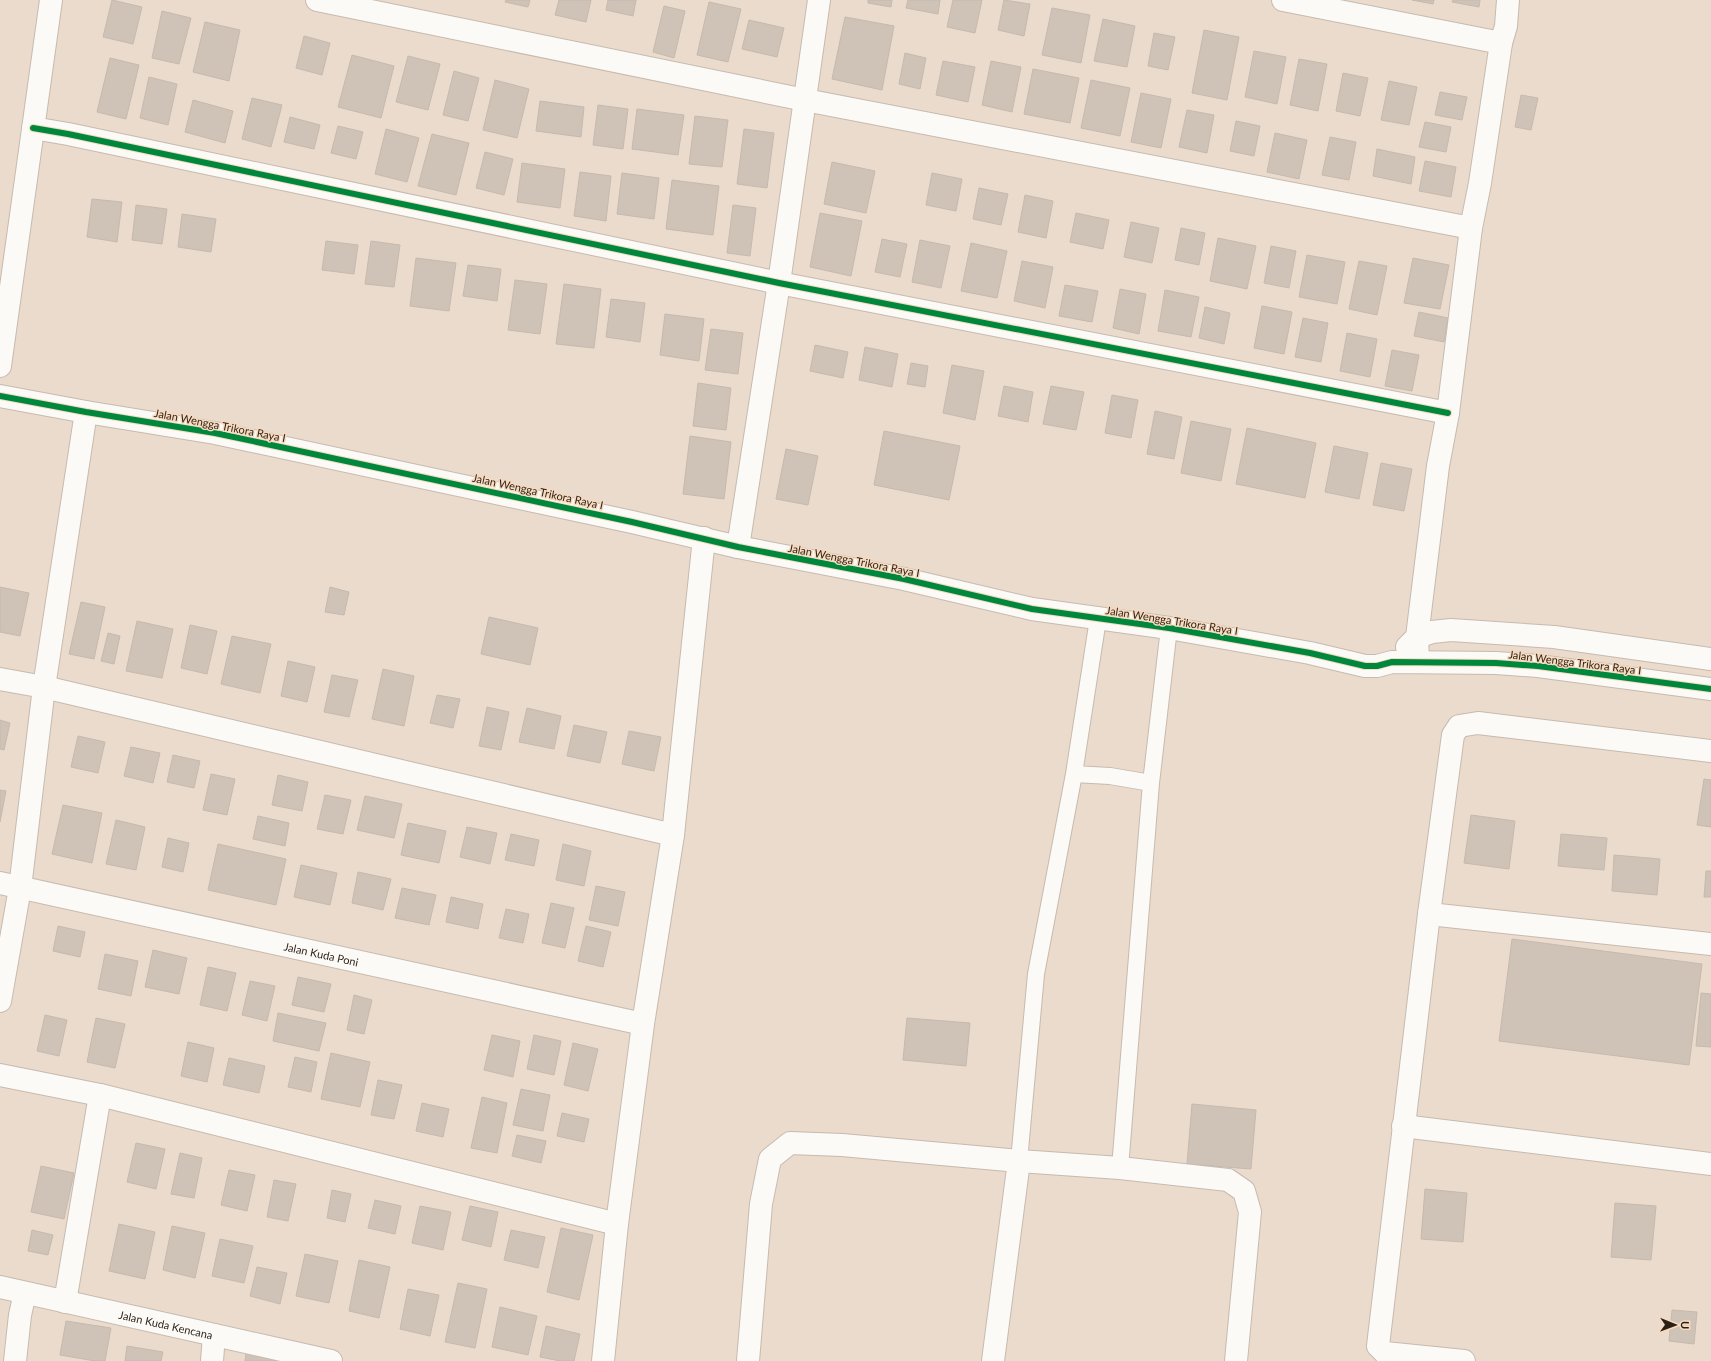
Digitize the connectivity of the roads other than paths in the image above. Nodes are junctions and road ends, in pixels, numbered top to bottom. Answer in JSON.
{"nodes":[{"id":1,"x":51,"y":0,"type":"edge"},
{"id":2,"x":317,"y":0,"type":"edge"},
{"id":3,"x":819,"y":0,"type":"edge"},
{"id":4,"x":1283,"y":0,"type":"edge"},
{"id":5,"x":1508,"y":0,"type":"edge"},
{"id":6,"x":1501,"y":43,"type":"junction"},
{"id":7,"x":805,"y":100,"type":"junction"},
{"id":8,"x":33,"y":128,"type":"junction"},
{"id":9,"x":1471,"y":228,"type":"junction"},
{"id":10,"x":779,"y":283,"type":"junction"},
{"id":11,"x":0,"y":366,"type":"edge"},
{"id":12,"x":0,"y":396,"type":"edge"},
{"id":13,"x":86,"y":412,"type":"junction"},
{"id":14,"x":1448,"y":413,"type":"junction"},
{"id":15,"x":704,"y":538,"type":"junction"},
{"id":16,"x":738,"y":547,"type":"junction"},
{"id":17,"x":1098,"y":619,"type":"junction"},
{"id":18,"x":1169,"y":628,"type":"junction"},
{"id":19,"x":1417,"y":637,"type":"junction"},
{"id":20,"x":1711,"y":659,"type":"edge"},
{"id":21,"x":1392,"y":662,"type":"junction"},
{"id":22,"x":1418,"y":662,"type":"junction"},
{"id":23,"x":0,"y":678,"type":"edge"},
{"id":24,"x":44,"y":687,"type":"junction"},
{"id":25,"x":1711,"y":689,"type":"edge"},
{"id":26,"x":1711,"y":751,"type":"edge"},
{"id":27,"x":1074,"y":774,"type":"junction"},
{"id":28,"x":1151,"y":783,"type":"junction"},
{"id":29,"x":673,"y":835,"type":"junction"},
{"id":30,"x":10,"y":885,"type":"edge"},
{"id":31,"x":1429,"y":914,"type":"junction"},
{"id":32,"x":1711,"y":944,"type":"edge"},
{"id":33,"x":0,"y":1001,"type":"edge"},
{"id":34,"x":643,"y":1024,"type":"junction"},
{"id":35,"x":0,"y":1075,"type":"edge"},
{"id":36,"x":100,"y":1095,"type":"junction"},
{"id":37,"x":1403,"y":1126,"type":"junction"},
{"id":38,"x":1019,"y":1161,"type":"junction"},
{"id":39,"x":1711,"y":1164,"type":"edge"},
{"id":40,"x":1120,"y":1168,"type":"junction"},
{"id":41,"x":617,"y":1224,"type":"junction"},
{"id":42,"x":0,"y":1287,"type":"edge"},
{"id":43,"x":25,"y":1293,"type":"junction"},
{"id":44,"x":66,"y":1302,"type":"junction"},
{"id":45,"x":214,"y":1335,"type":"junction"},
{"id":46,"x":15,"y":1361,"type":"edge"},
{"id":47,"x":212,"y":1361,"type":"edge"},
{"id":48,"x":331,"y":1361,"type":"edge"},
{"id":49,"x":603,"y":1361,"type":"edge"},
{"id":50,"x":748,"y":1361,"type":"edge"},
{"id":51,"x":993,"y":1361,"type":"edge"},
{"id":52,"x":1236,"y":1361,"type":"edge"},
{"id":53,"x":1464,"y":1361,"type":"edge"}],
"edges":[{"from":1,"to":8,"type":"street"},
{"from":2,"to":7,"type":"street"},
{"from":3,"to":7,"type":"street"},
{"from":4,"to":6,"type":"street"},
{"from":5,"to":6,"type":"street"},
{"from":6,"to":9,"type":"street"},
{"from":7,"to":9,"type":"street"},
{"from":7,"to":10,"type":"street"},
{"from":8,"to":10,"type":"street"},
{"from":8,"to":11,"type":"street"},
{"from":9,"to":14,"type":"street"},
{"from":10,"to":14,"type":"street"},
{"from":10,"to":16,"type":"street"},
{"from":12,"to":13,"type":"street","name":"Jalan Wengga Trikora Raya I"},
{"from":13,"to":15,"type":"street","name":"Jalan Wengga Trikora Raya I"},
{"from":13,"to":24,"type":"street"},
{"from":14,"to":19,"type":"street"},
{"from":15,"to":16,"type":"street","name":"Jalan Wengga Trikora Raya I"},
{"from":15,"to":29,"type":"street"},
{"from":16,"to":17,"type":"street","name":"Jalan Wengga Trikora Raya I"},
{"from":17,"to":18,"type":"street","name":"Jalan Wengga Trikora Raya I"},
{"from":17,"to":27,"type":"lane"},
{"from":18,"to":21,"type":"street","name":"Jalan Wengga Trikora Raya I"},
{"from":18,"to":28,"type":"lane"},
{"from":19,"to":20,"type":"street","name":"Jalan Wengga Trikora Raya I"},
{"from":19,"to":21,"type":"street","name":"Jalan Wengga Trikora Raya I"},
{"from":19,"to":22,"type":"street"},
{"from":21,"to":22,"type":"street","name":"Jalan Wengga Trikora Raya I"},
{"from":22,"to":25,"type":"street","name":"Jalan Wengga Trikora Raya I"},
{"from":23,"to":24,"type":"street"},
{"from":24,"to":29,"type":"street"},
{"from":24,"to":30,"type":"street"},
{"from":26,"to":31,"type":"street"},
{"from":27,"to":28,"type":"lane"},
{"from":27,"to":38,"type":"lane"},
{"from":28,"to":40,"type":"lane"},
{"from":29,"to":34,"type":"street"},
{"from":30,"to":33,"type":"street"},
{"from":30,"to":34,"type":"street","name":"Jalan Kuda Poni"},
{"from":31,"to":32,"type":"street"},
{"from":31,"to":37,"type":"street"},
{"from":34,"to":41,"type":"street"},
{"from":35,"to":36,"type":"street"},
{"from":36,"to":41,"type":"street"},
{"from":36,"to":44,"type":"street"},
{"from":37,"to":39,"type":"street"},
{"from":37,"to":53,"type":"street"},
{"from":38,"to":40,"type":"street"},
{"from":38,"to":50,"type":"street"},
{"from":38,"to":51,"type":"street"},
{"from":40,"to":52,"type":"street"},
{"from":41,"to":49,"type":"street"},
{"from":42,"to":43,"type":"street","name":"Jalan Kuda Kencana"},
{"from":43,"to":44,"type":"street","name":"Jalan Kuda Kencana"},
{"from":43,"to":46,"type":"street"},
{"from":44,"to":45,"type":"street","name":"Jalan Kuda Kencana"},
{"from":45,"to":47,"type":"street"},
{"from":45,"to":48,"type":"street","name":"Jalan Kuda Kencana"}]}
